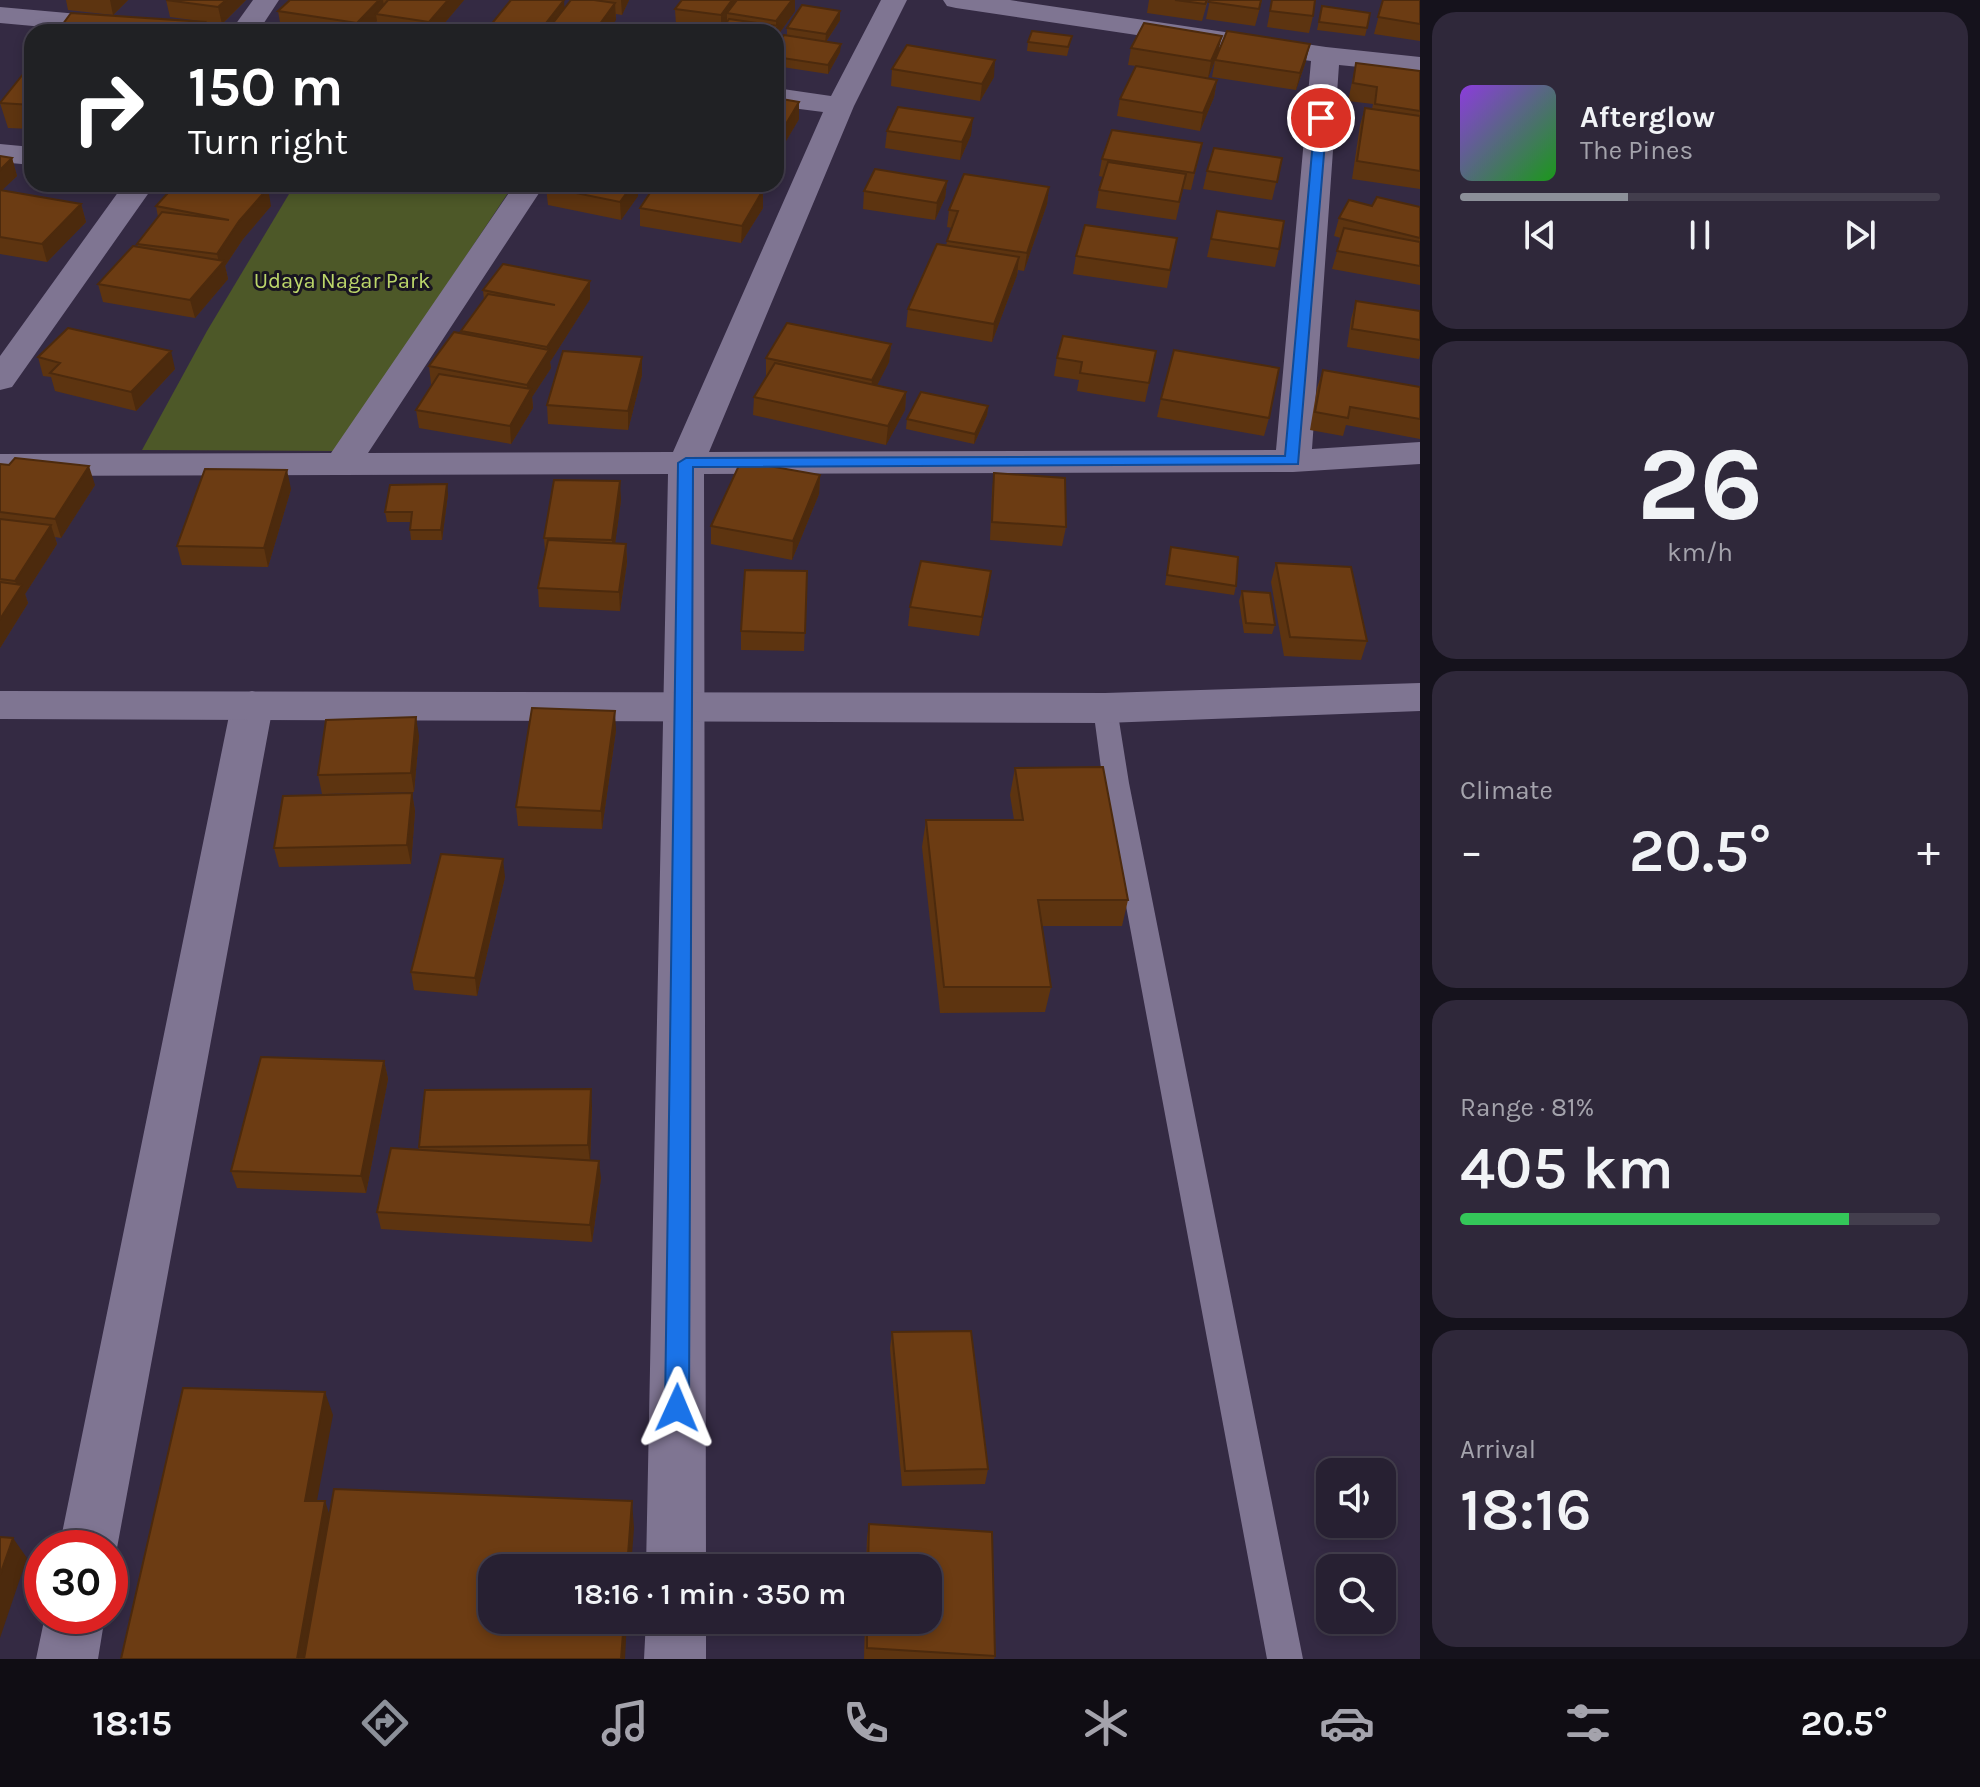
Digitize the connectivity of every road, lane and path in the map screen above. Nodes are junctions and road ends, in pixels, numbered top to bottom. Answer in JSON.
{"nodes":[{"id":1,"x":266,"y":0,"type":"edge"},
{"id":2,"x":894,"y":0,"type":"edge"},
{"id":3,"x":956,"y":0,"type":"edge"},
{"id":4,"x":0,"y":15,"type":"edge"},
{"id":5,"x":101,"y":24,"type":"edge"},
{"id":6,"x":250,"y":24,"type":"edge"},
{"id":7,"x":1326,"y":55,"type":"junction"},
{"id":8,"x":1420,"y":65,"type":"edge"},
{"id":9,"x":784,"y":98,"type":"edge"},
{"id":10,"x":840,"y":106,"type":"junction"},
{"id":11,"x":0,"y":153,"type":"edge"},
{"id":12,"x":24,"y":155,"type":"edge"},
{"id":13,"x":134,"y":192,"type":"edge"},
{"id":14,"x":525,"y":192,"type":"edge"},
{"id":15,"x":0,"y":380,"type":"edge"},
{"id":16,"x":1420,"y":453,"type":"edge"},
{"id":17,"x":1293,"y":461,"type":"junction"},
{"id":18,"x":686,"y":463,"type":"junction"},
{"id":19,"x":342,"y":464,"type":"junction"},
{"id":20,"x":0,"y":465,"type":"edge"},
{"id":21,"x":1420,"y":697,"type":"edge"},
{"id":22,"x":0,"y":705,"type":"edge"},
{"id":23,"x":682,"y":705,"type":"junction"},
{"id":24,"x":252,"y":706,"type":"junction"},
{"id":25,"x":1105,"y":708,"type":"junction"},
{"id":26,"x":92,"y":1530,"type":"edge"},
{"id":27,"x":676,"y":1554,"type":"edge"},
{"id":28,"x":72,"y":1634,"type":"edge"},
{"id":29,"x":676,"y":1634,"type":"edge"},
{"id":30,"x":67,"y":1659,"type":"edge"},
{"id":31,"x":675,"y":1659,"type":"edge"},
{"id":32,"x":1285,"y":1659,"type":"edge"}],
"edges":[{"from":1,"to":6,"type":"street"},
{"from":2,"to":10,"type":"street"},
{"from":3,"to":7,"type":"street"},
{"from":4,"to":5,"type":"street"},
{"from":7,"to":8,"type":"street"},
{"from":7,"to":17,"type":"street"},
{"from":9,"to":10,"type":"street"},
{"from":10,"to":18,"type":"street"},
{"from":11,"to":12,"type":"street"},
{"from":13,"to":15,"type":"street"},
{"from":14,"to":19,"type":"street"},
{"from":16,"to":17,"type":"street"},
{"from":17,"to":18,"type":"street"},
{"from":18,"to":19,"type":"street"},
{"from":18,"to":23,"type":"street"},
{"from":19,"to":20,"type":"street"},
{"from":21,"to":25,"type":"street"},
{"from":22,"to":24,"type":"street"},
{"from":23,"to":24,"type":"street"},
{"from":23,"to":25,"type":"street"},
{"from":23,"to":27,"type":"street"},
{"from":24,"to":26,"type":"street"},
{"from":25,"to":32,"type":"lane"},
{"from":28,"to":30,"type":"street"},
{"from":29,"to":31,"type":"street"}]}
